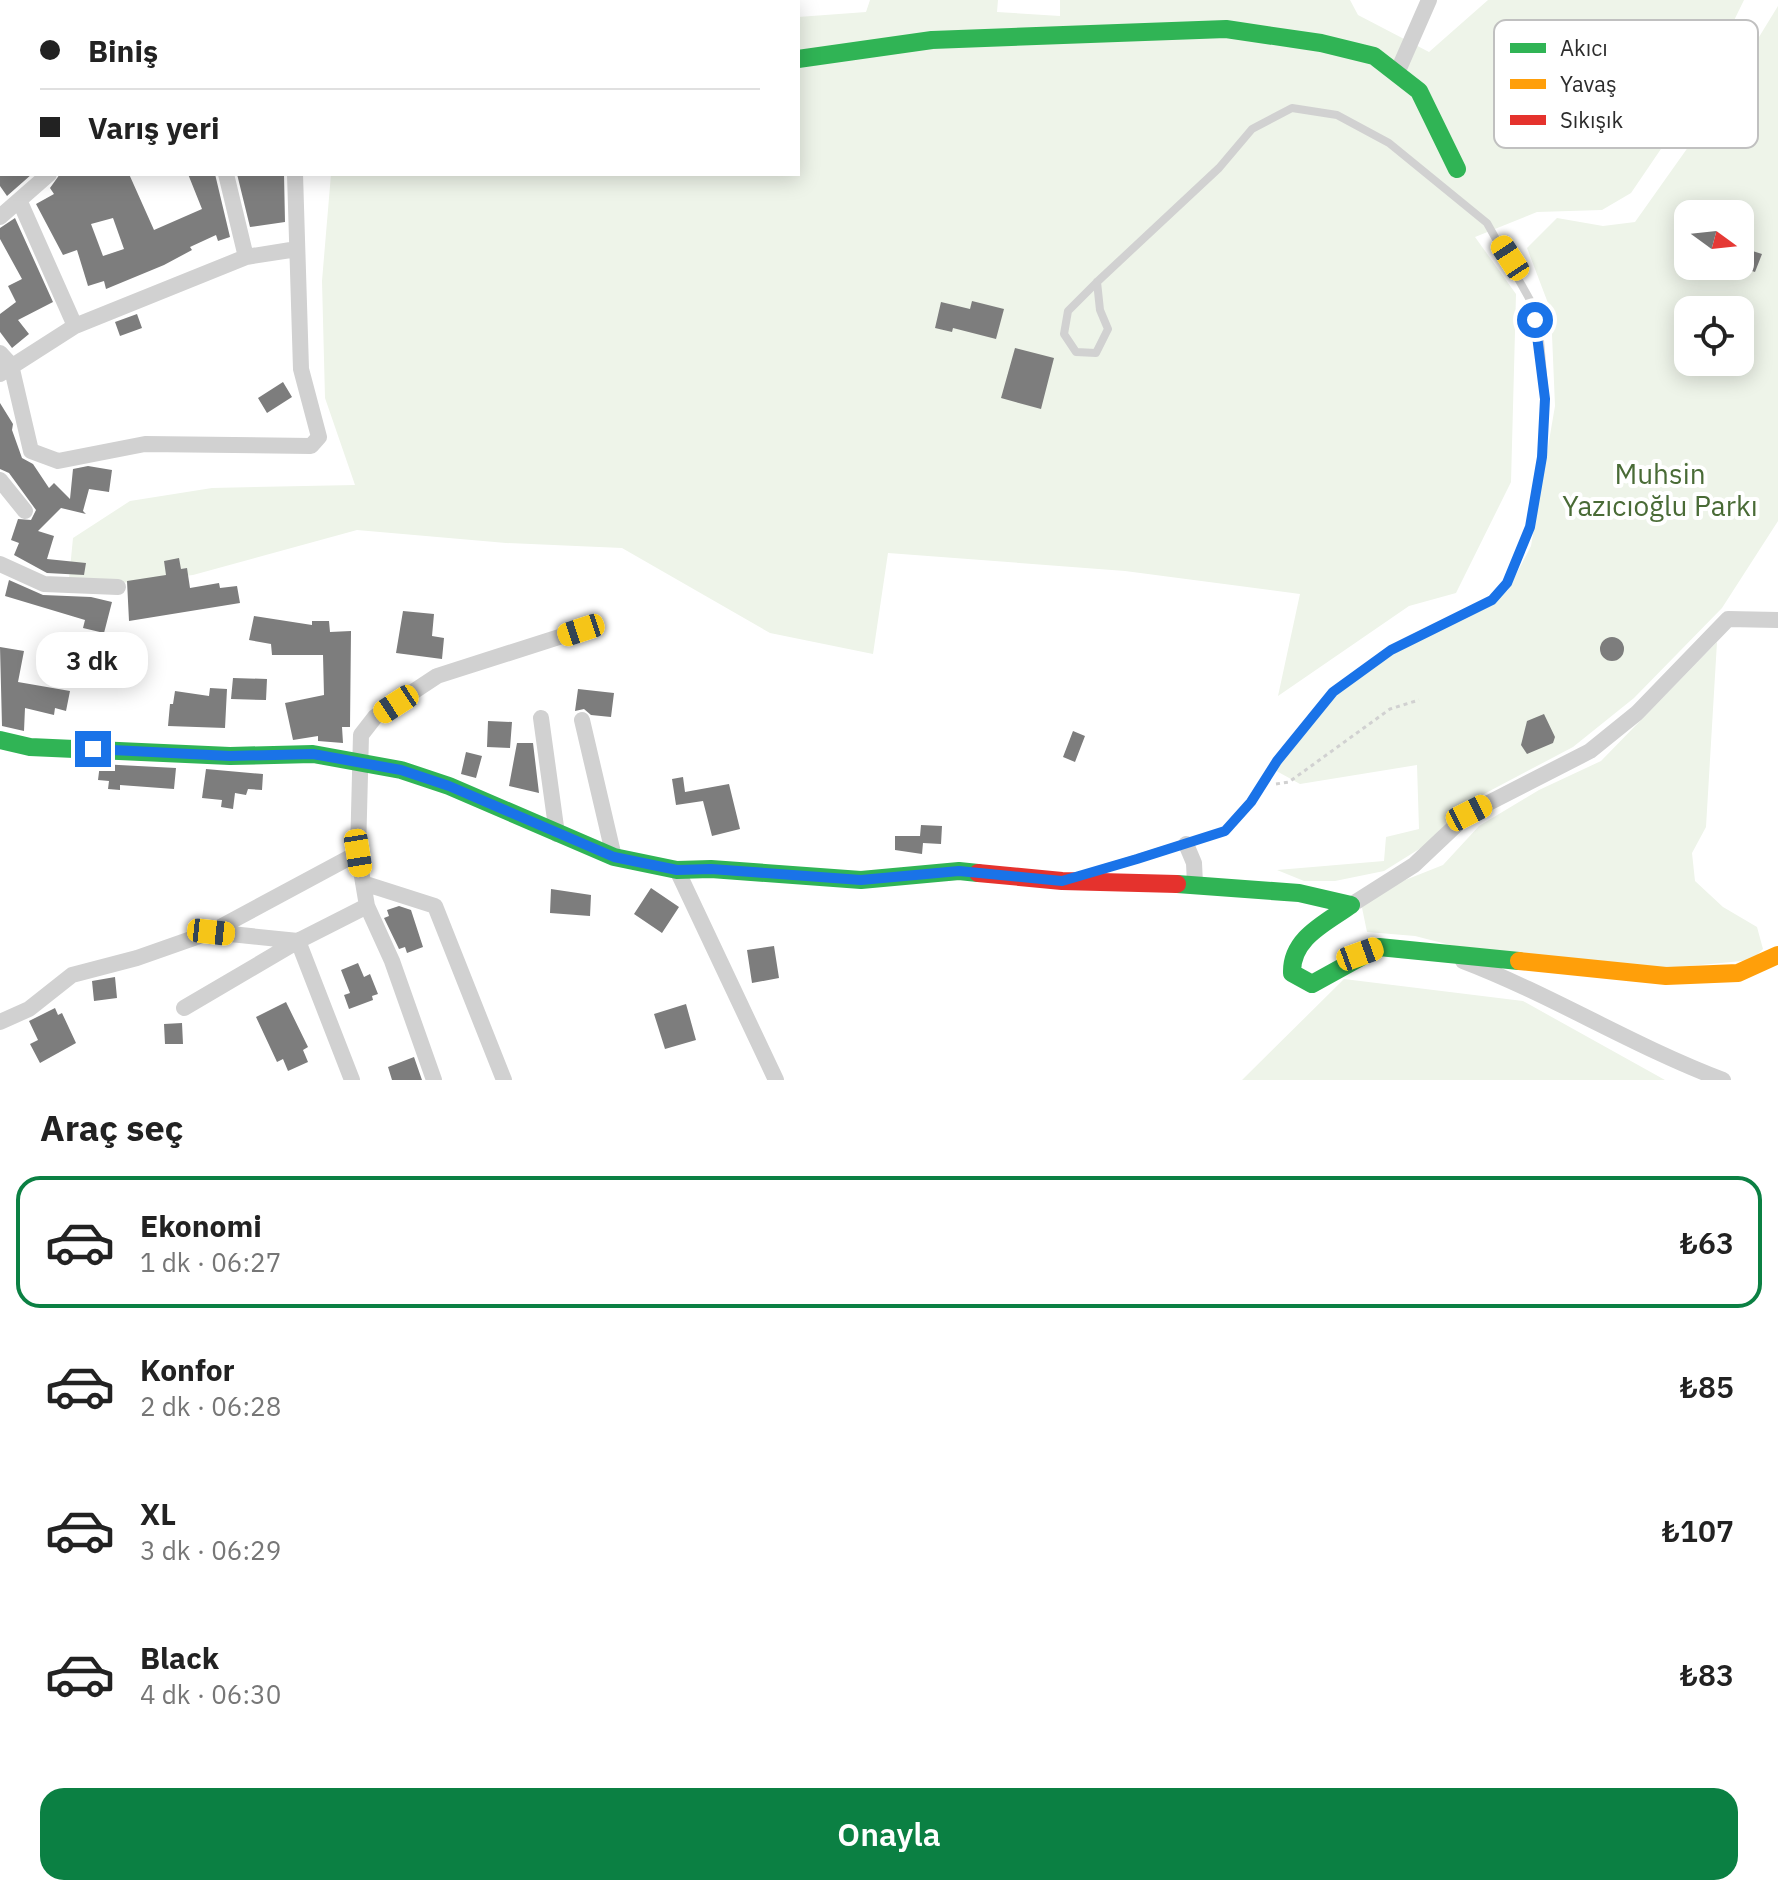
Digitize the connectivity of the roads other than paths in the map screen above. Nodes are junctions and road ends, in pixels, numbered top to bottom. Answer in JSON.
{"nodes":[{"id":1,"x":1429,"y":0,"type":"edge"},
{"id":2,"x":800,"y":59,"type":"edge"},
{"id":3,"x":1397,"y":73,"type":"junction"},
{"id":4,"x":1457,"y":169,"type":"dead end"},
{"id":5,"x":47,"y":176,"type":"edge"},
{"id":6,"x":226,"y":176,"type":"edge"},
{"id":7,"x":295,"y":176,"type":"edge"},
{"id":8,"x":20,"y":202,"type":"junction"},
{"id":9,"x":0,"y":217,"type":"edge"},
{"id":10,"x":297,"y":249,"type":"junction"},
{"id":11,"x":246,"y":257,"type":"junction"},
{"id":12,"x":1097,"y":282,"type":"junction"},
{"id":13,"x":75,"y":326,"type":"junction"},
{"id":14,"x":4,"y":364,"type":"edge"},
{"id":15,"x":0,"y":480,"type":"edge"},
{"id":16,"x":25,"y":511,"type":"dead end"},
{"id":17,"x":0,"y":564,"type":"edge"},
{"id":18,"x":118,"y":587,"type":"dead end"},
{"id":19,"x":1778,"y":620,"type":"edge"},
{"id":20,"x":581,"y":630,"type":"dead end"},
{"id":21,"x":541,"y":718,"type":"dead end"},
{"id":22,"x":582,"y":720,"type":"dead end"},
{"id":23,"x":0,"y":740,"type":"edge"},
{"id":24,"x":363,"y":763,"type":"junction"},
{"id":25,"x":557,"y":834,"type":"junction"},
{"id":26,"x":1186,"y":844,"type":"junction"},
{"id":27,"x":358,"y":853,"type":"junction"},
{"id":28,"x":614,"y":857,"type":"junction"},
{"id":29,"x":677,"y":870,"type":"junction"},
{"id":30,"x":1062,"y":881,"type":"junction"},
{"id":31,"x":363,"y":883,"type":"junction"},
{"id":32,"x":1195,"y":884,"type":"junction"},
{"id":33,"x":1351,"y":905,"type":"junction"},
{"id":34,"x":367,"y":906,"type":"junction"},
{"id":35,"x":211,"y":932,"type":"junction"},
{"id":36,"x":298,"y":941,"type":"junction"},
{"id":37,"x":1442,"y":953,"type":"junction"},
{"id":38,"x":1778,"y":955,"type":"edge"},
{"id":39,"x":184,"y":1008,"type":"dead end"},
{"id":40,"x":0,"y":1022,"type":"edge"},
{"id":41,"x":352,"y":1080,"type":"edge"},
{"id":42,"x":434,"y":1080,"type":"edge"},
{"id":43,"x":504,"y":1080,"type":"edge"},
{"id":44,"x":776,"y":1080,"type":"edge"},
{"id":45,"x":1723,"y":1080,"type":"edge"}],
"edges":[{"from":1,"to":3,"type":"street"},
{"from":2,"to":3,"type":"street"},
{"from":3,"to":4,"type":"street"},
{"from":5,"to":8,"type":"street"},
{"from":6,"to":11,"type":"street"},
{"from":7,"to":10,"type":"street"},
{"from":8,"to":9,"type":"street"},
{"from":8,"to":13,"type":"street"},
{"from":10,"to":11,"type":"street"},
{"from":10,"to":14,"type":"street"},
{"from":11,"to":13,"type":"street"},
{"from":12,"to":12,"type":"lane"},
{"from":12,"to":26,"type":"lane"},
{"from":13,"to":14,"type":"street"},
{"from":15,"to":16,"type":"street"},
{"from":17,"to":18,"type":"street"},
{"from":19,"to":33,"type":"street"},
{"from":20,"to":24,"type":"street"},
{"from":21,"to":25,"type":"street"},
{"from":22,"to":28,"type":"street"},
{"from":23,"to":24,"type":"street"},
{"from":24,"to":25,"type":"street"},
{"from":24,"to":27,"type":"street"},
{"from":25,"to":28,"type":"street"},
{"from":26,"to":30,"type":"lane"},
{"from":26,"to":32,"type":"street"},
{"from":27,"to":31,"type":"street"},
{"from":27,"to":35,"type":"street"},
{"from":28,"to":29,"type":"street"},
{"from":29,"to":30,"type":"street"},
{"from":29,"to":44,"type":"street"},
{"from":30,"to":32,"type":"street"},
{"from":31,"to":34,"type":"street"},
{"from":31,"to":43,"type":"street"},
{"from":32,"to":33,"type":"street"},
{"from":33,"to":37,"type":"street"},
{"from":34,"to":36,"type":"street"},
{"from":34,"to":42,"type":"street"},
{"from":35,"to":36,"type":"street"},
{"from":35,"to":40,"type":"street"},
{"from":36,"to":39,"type":"street"},
{"from":36,"to":41,"type":"street"},
{"from":37,"to":38,"type":"street"},
{"from":37,"to":45,"type":"street"}]}
